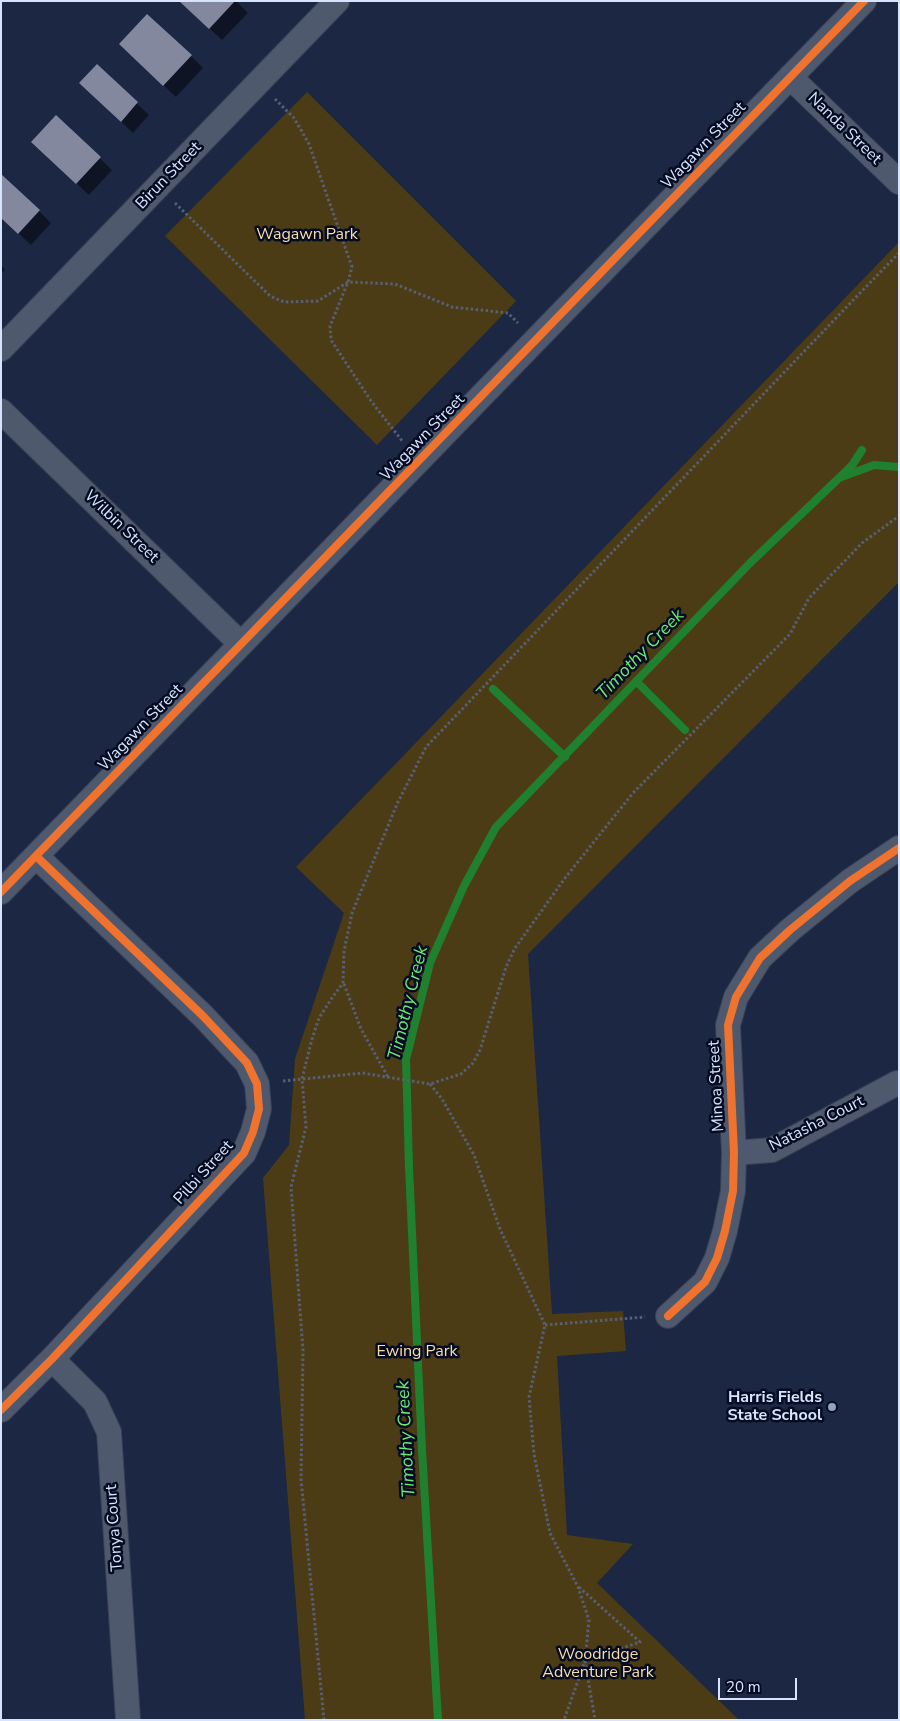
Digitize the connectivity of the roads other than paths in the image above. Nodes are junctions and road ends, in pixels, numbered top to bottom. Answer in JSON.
{"nodes":[{"id":1,"x":337,"y":1,"type":"edge"},
{"id":2,"x":864,"y":1,"type":"edge"},
{"id":3,"x":790,"y":76,"type":"junction"},
{"id":4,"x":899,"y":182,"type":"edge"},
{"id":5,"x":1,"y":349,"type":"edge"},
{"id":6,"x":1,"y":411,"type":"edge"},
{"id":7,"x":242,"y":644,"type":"junction"},
{"id":8,"x":899,"y":848,"type":"edge"},
{"id":9,"x":36,"y":856,"type":"junction"},
{"id":10,"x":1,"y":892,"type":"edge"},
{"id":11,"x":897,"y":1082,"type":"dead end"},
{"id":12,"x":734,"y":1153,"type":"junction"},
{"id":13,"x":668,"y":1316,"type":"road end"},
{"id":14,"x":52,"y":1359,"type":"junction"},
{"id":15,"x":1,"y":1410,"type":"edge"},
{"id":16,"x":127,"y":1719,"type":"edge"}],
"edges":[{"from":1,"to":5,"type":"street","name":"Birun Street"},
{"from":2,"to":3,"type":"street","name":"Wagawn Street"},
{"from":3,"to":4,"type":"street","name":"Nanda Street"},
{"from":3,"to":7,"type":"street","name":"Wagawn Street"},
{"from":6,"to":7,"type":"street","name":"Wilbin Street"},
{"from":7,"to":9,"type":"street","name":"Wagawn Street"},
{"from":8,"to":12,"type":"street","name":"Minoa Street"},
{"from":9,"to":10,"type":"street","name":"Wagawn Street"},
{"from":9,"to":14,"type":"street","name":"Pilbi Street"},
{"from":11,"to":12,"type":"street","name":"Natasha Court"},
{"from":12,"to":13,"type":"street","name":"Minoa Street"},
{"from":14,"to":15,"type":"street","name":"Pilbi Street"},
{"from":14,"to":16,"type":"street","name":"Tonya Court"}]}
